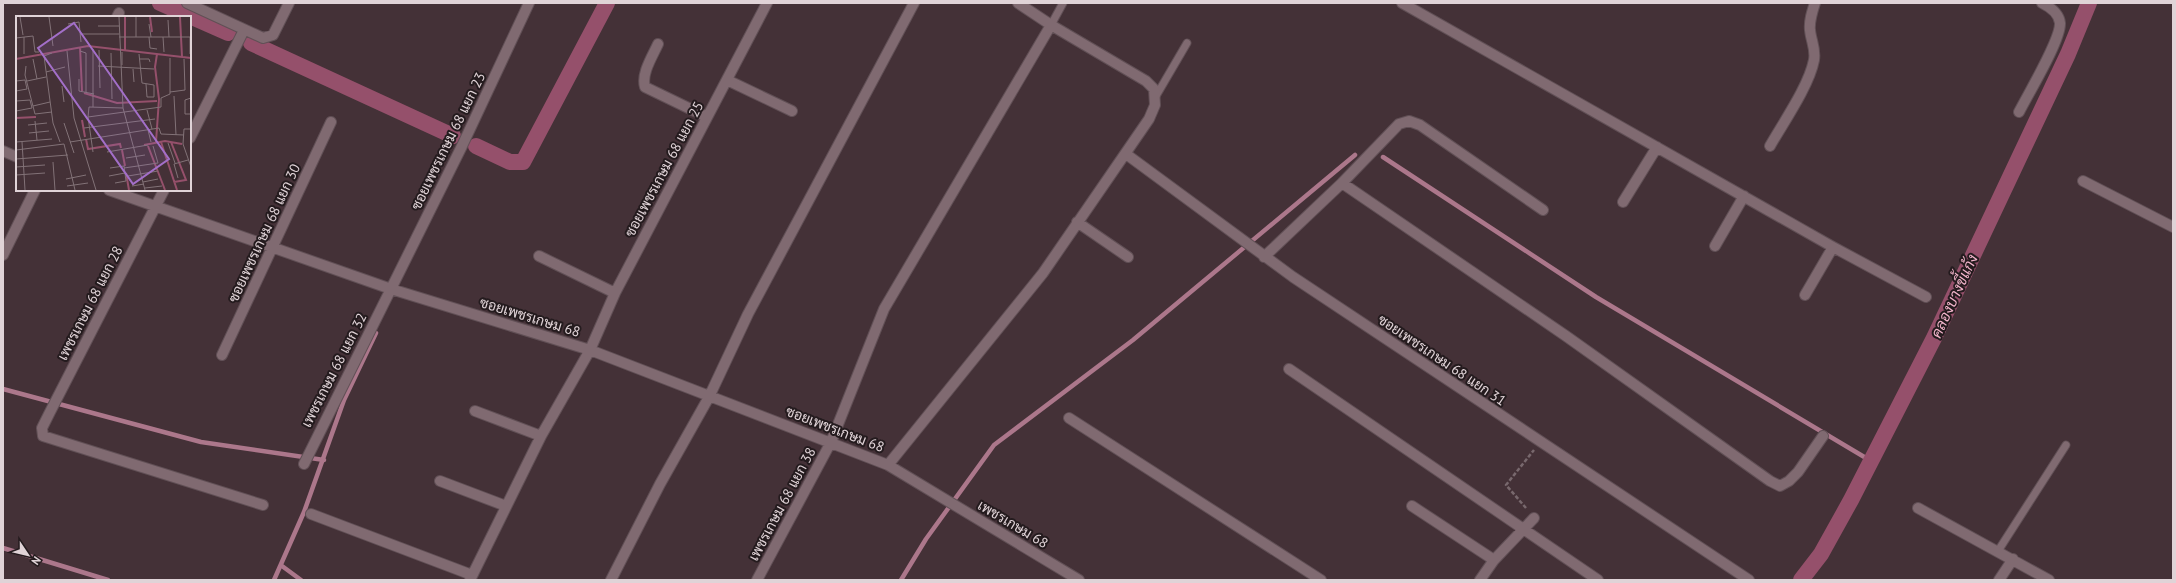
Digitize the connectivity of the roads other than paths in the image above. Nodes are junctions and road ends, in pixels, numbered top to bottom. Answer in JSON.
{"nodes":[{"id":1,"x":187,"y":3,"type":"edge"},
{"id":2,"x":289,"y":3,"type":"edge"},
{"id":3,"x":528,"y":3,"type":"edge"},
{"id":4,"x":767,"y":3,"type":"edge"},
{"id":5,"x":914,"y":3,"type":"edge"},
{"id":6,"x":1018,"y":3,"type":"edge"},
{"id":7,"x":1063,"y":3,"type":"edge"},
{"id":8,"x":1402,"y":3,"type":"edge"},
{"id":9,"x":1815,"y":3,"type":"edge"},
{"id":10,"x":2042,"y":3,"type":"edge"},
{"id":11,"x":1416,"y":6,"type":"edge"},
{"id":12,"x":1051,"y":25,"type":"junction"},
{"id":13,"x":244,"y":30,"type":"junction"},
{"id":14,"x":1187,"y":43,"type":"dead end"},
{"id":15,"x":658,"y":44,"type":"dead end"},
{"id":16,"x":726,"y":80,"type":"junction"},
{"id":17,"x":1156,"y":96,"type":"junction"},
{"id":18,"x":792,"y":111,"type":"dead end"},
{"id":19,"x":2019,"y":112,"type":"dead end"},
{"id":20,"x":707,"y":117,"type":"junction"},
{"id":21,"x":331,"y":122,"type":"dead end"},
{"id":22,"x":191,"y":136,"type":"edge"},
{"id":23,"x":1770,"y":146,"type":"dead end"},
{"id":24,"x":1657,"y":147,"type":"junction"},
{"id":25,"x":3,"y":151,"type":"edge"},
{"id":26,"x":1126,"y":154,"type":"junction"},
{"id":27,"x":16,"y":157,"type":"edge"},
{"id":28,"x":2083,"y":181,"type":"dead end"},
{"id":29,"x":1342,"y":183,"type":"junction"},
{"id":30,"x":35,"y":191,"type":"edge"},
{"id":31,"x":111,"y":191,"type":"edge"},
{"id":32,"x":164,"y":191,"type":"edge"},
{"id":33,"x":1744,"y":196,"type":"junction"},
{"id":34,"x":1623,"y":202,"type":"dead end"},
{"id":35,"x":156,"y":207,"type":"junction"},
{"id":36,"x":1543,"y":210,"type":"dead end"},
{"id":37,"x":1077,"y":222,"type":"junction"},
{"id":38,"x":2173,"y":227,"type":"edge"},
{"id":39,"x":1715,"y":246,"type":"dead end"},
{"id":40,"x":1833,"y":247,"type":"junction"},
{"id":41,"x":272,"y":249,"type":"junction"},
{"id":42,"x":3,"y":255,"type":"edge"},
{"id":43,"x":539,"y":256,"type":"dead end"},
{"id":44,"x":1128,"y":257,"type":"dead end"},
{"id":45,"x":1264,"y":257,"type":"junction"},
{"id":46,"x":390,"y":289,"type":"junction"},
{"id":47,"x":615,"y":293,"type":"junction"},
{"id":48,"x":1805,"y":295,"type":"dead end"},
{"id":49,"x":1926,"y":296,"type":"dead end"},
{"id":50,"x":590,"y":350,"type":"junction"},
{"id":51,"x":222,"y":355,"type":"dead end"},
{"id":52,"x":1289,"y":369,"type":"dead end"},
{"id":53,"x":709,"y":397,"type":"junction"},
{"id":54,"x":475,"y":410,"type":"dead end"},
{"id":55,"x":1069,"y":418,"type":"dead end"},
{"id":56,"x":541,"y":436,"type":"junction"},
{"id":57,"x":1823,"y":436,"type":"dead end"},
{"id":58,"x":830,"y":442,"type":"junction"},
{"id":59,"x":2066,"y":445,"type":"dead end"},
{"id":60,"x":304,"y":464,"type":"dead end"},
{"id":61,"x":888,"y":465,"type":"junction"},
{"id":62,"x":440,"y":481,"type":"dead end"},
{"id":63,"x":934,"y":493,"type":"joint"},
{"id":64,"x":263,"y":504,"type":"dead end"},
{"id":65,"x":506,"y":506,"type":"junction"},
{"id":66,"x":1412,"y":506,"type":"dead end"},
{"id":67,"x":1918,"y":508,"type":"dead end"},
{"id":68,"x":310,"y":514,"type":"dead end"},
{"id":69,"x":1534,"y":518,"type":"road end"},
{"id":70,"x":1524,"y":530,"type":"junction"},
{"id":71,"x":1998,"y":552,"type":"junction"},
{"id":72,"x":1494,"y":560,"type":"junction"},
{"id":73,"x":2013,"y":560,"type":"junction"},
{"id":74,"x":471,"y":578,"type":"edge"},
{"id":75,"x":611,"y":580,"type":"edge"},
{"id":76,"x":757,"y":580,"type":"edge"},
{"id":77,"x":1079,"y":580,"type":"edge"},
{"id":78,"x":1321,"y":580,"type":"edge"},
{"id":79,"x":1480,"y":580,"type":"edge"},
{"id":80,"x":1598,"y":580,"type":"edge"},
{"id":81,"x":1749,"y":580,"type":"edge"},
{"id":82,"x":2000,"y":580,"type":"edge"},
{"id":83,"x":2049,"y":580,"type":"edge"}],
"edges":[{"from":1,"to":13,"type":"street"},
{"from":2,"to":13,"type":"street"},
{"from":3,"to":46,"type":"street","name":"ซอยเพชรเกษม 68 แยก 23"},
{"from":4,"to":16,"type":"street","name":"ซอยเพชรเกษม 68 แยก 25"},
{"from":5,"to":53,"type":"street"},
{"from":6,"to":12,"type":"street"},
{"from":7,"to":12,"type":"lane"},
{"from":8,"to":11,"type":"street"},
{"from":9,"to":23,"type":"street"},
{"from":10,"to":19,"type":"street"},
{"from":11,"to":24,"type":"street"},
{"from":12,"to":17,"type":"street"},
{"from":12,"to":58,"type":"street","name":"เพชรเกษม 68 แยก 38"},
{"from":13,"to":22,"type":"street"},
{"from":14,"to":17,"type":"lane"},
{"from":15,"to":20,"type":"street"},
{"from":16,"to":18,"type":"street"},
{"from":16,"to":20,"type":"street","name":"ซอยเพชรเกษม 68 แยก 25"},
{"from":17,"to":26,"type":"street"},
{"from":20,"to":47,"type":"street","name":"ซอยเพชรเกษม 68 แยก 25"},
{"from":21,"to":41,"type":"street","name":"ซอยเพชรเกษม 68 แยก 30"},
{"from":24,"to":33,"type":"street"},
{"from":24,"to":34,"type":"street"},
{"from":25,"to":27,"type":"street"},
{"from":26,"to":37,"type":"street"},
{"from":26,"to":45,"type":"street","name":"ซอยเพชรเกษม 68 แยก 31"},
{"from":28,"to":38,"type":"street"},
{"from":29,"to":36,"type":"street"},
{"from":29,"to":45,"type":"street"},
{"from":29,"to":57,"type":"street"},
{"from":30,"to":42,"type":"street"},
{"from":31,"to":35,"type":"street","name":"ซอยเพชรเกษม 68"},
{"from":32,"to":35,"type":"street","name":"เพชรเกษม 68 แยก 28"},
{"from":33,"to":39,"type":"street"},
{"from":33,"to":40,"type":"street"},
{"from":35,"to":41,"type":"street","name":"ซอยเพชรเกษม 68"},
{"from":35,"to":64,"type":"street","name":"เพชรเกษม 68 แยก 28"},
{"from":37,"to":44,"type":"street"},
{"from":37,"to":61,"type":"street"},
{"from":40,"to":48,"type":"street"},
{"from":40,"to":49,"type":"street"},
{"from":41,"to":46,"type":"street","name":"ซอยเพชรเกษม 68"},
{"from":41,"to":51,"type":"street","name":"ซอยเพชรเกษม 68 แยก 30"},
{"from":43,"to":47,"type":"street"},
{"from":45,"to":81,"type":"street","name":"ซอยเพชรเกษม 68 แยก 31"},
{"from":46,"to":50,"type":"street","name":"ซอยเพชรเกษม 68"},
{"from":46,"to":60,"type":"street","name":"เพชรเกษม 68 แยก 32"},
{"from":47,"to":50,"type":"street","name":"ซอยเพชรเกษม 68 แยก 25"},
{"from":50,"to":53,"type":"street","name":"ซอยเพชรเกษม 68"},
{"from":50,"to":56,"type":"street","name":"ซอยเพชรเกษม 68 แยก 25"},
{"from":52,"to":70,"type":"street"},
{"from":53,"to":58,"type":"street","name":"ซอยเพชรเกษม 68"},
{"from":53,"to":75,"type":"street"},
{"from":54,"to":56,"type":"street"},
{"from":55,"to":78,"type":"street"},
{"from":56,"to":65,"type":"street","name":"ซอยเพชรเกษม 68 แยก 25"},
{"from":58,"to":61,"type":"street","name":"ซอยเพชรเกษม 68"},
{"from":58,"to":76,"type":"street","name":"เพชรเกษม 68 แยก 38"},
{"from":59,"to":71,"type":"lane"},
{"from":61,"to":63,"type":"street","name":"ซอยเพชรเกษม 68"},
{"from":62,"to":65,"type":"street"},
{"from":63,"to":77,"type":"street","name":"เพชรเกษม 68"},
{"from":65,"to":74,"type":"street","name":"ซอยเพชรเกษม 68 แยก 25"},
{"from":66,"to":72,"type":"street"},
{"from":67,"to":71,"type":"street"},
{"from":68,"to":74,"type":"street"},
{"from":69,"to":70,"type":"street"},
{"from":70,"to":72,"type":"street"},
{"from":70,"to":80,"type":"street"},
{"from":71,"to":73,"type":"street"},
{"from":72,"to":79,"type":"street"},
{"from":73,"to":82,"type":"street"},
{"from":73,"to":83,"type":"street"}]}
